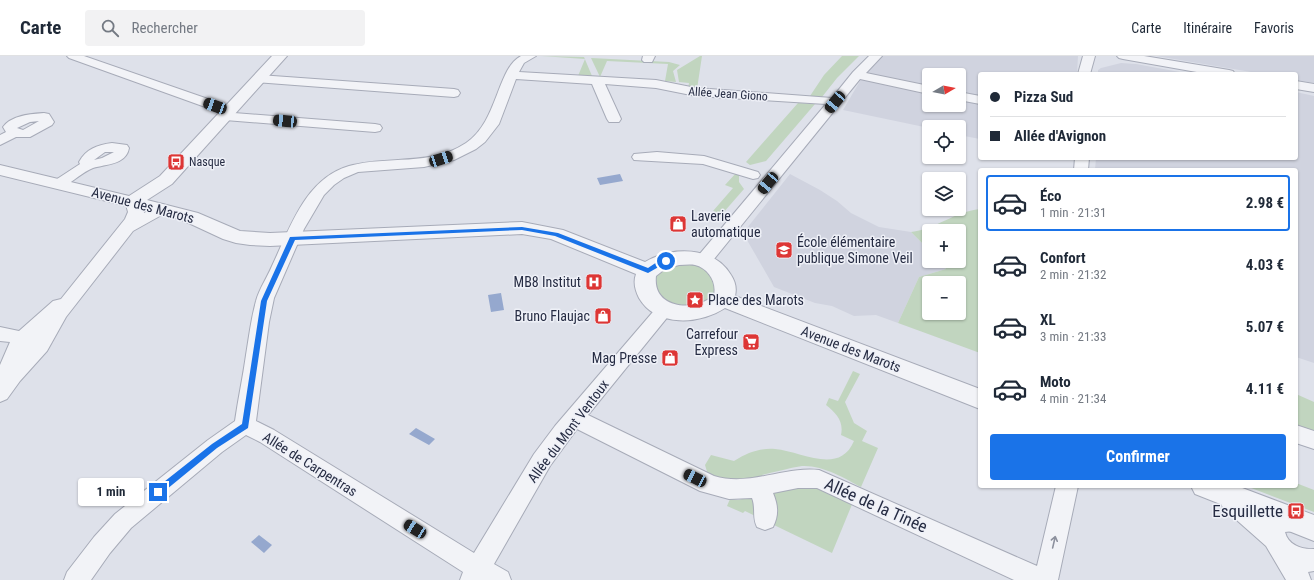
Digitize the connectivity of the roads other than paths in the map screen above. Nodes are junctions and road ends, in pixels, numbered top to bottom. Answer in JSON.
{"nodes":[{"id":1,"x":73,"y":56,"type":"edge"},
{"id":2,"x":280,"y":56,"type":"edge"},
{"id":3,"x":530,"y":56,"type":"edge"},
{"id":4,"x":876,"y":56,"type":"edge"},
{"id":5,"x":1088,"y":56,"type":"edge"},
{"id":6,"x":1123,"y":56,"type":"edge"},
{"id":7,"x":1084,"y":72,"type":"edge"},
{"id":8,"x":1217,"y":72,"type":"edge"},
{"id":9,"x":511,"y":75,"type":"junction"},
{"id":10,"x":857,"y":75,"type":"junction"},
{"id":11,"x":259,"y":79,"type":"junction"},
{"id":12,"x":597,"y":80,"type":"junction"},
{"id":13,"x":1298,"y":85,"type":"edge"},
{"id":14,"x":1314,"y":88,"type":"edge"},
{"id":15,"x":922,"y":89,"type":"edge"},
{"id":16,"x":454,"y":93,"type":"dead end"},
{"id":17,"x":966,"y":97,"type":"edge"},
{"id":18,"x":978,"y":100,"type":"edge"},
{"id":19,"x":835,"y":102,"type":"junction"},
{"id":20,"x":227,"y":114,"type":"junction"},
{"id":21,"x":614,"y":120,"type":"dead end"},
{"id":22,"x":375,"y":128,"type":"dead end"},
{"id":23,"x":13,"y":133,"type":"dead end"},
{"id":24,"x":0,"y":141,"type":"edge"},
{"id":25,"x":639,"y":157,"type":"dead end"},
{"id":26,"x":90,"y":164,"type":"dead end"},
{"id":27,"x":780,"y":169,"type":"junction"},
{"id":28,"x":0,"y":170,"type":"edge"},
{"id":29,"x":753,"y":175,"type":"junction"},
{"id":30,"x":59,"y":184,"type":"junction"},
{"id":31,"x":763,"y":190,"type":"junction"},
{"id":32,"x":163,"y":193,"type":"junction"},
{"id":33,"x":137,"y":202,"type":"junction"},
{"id":34,"x":127,"y":228,"type":"junction"},
{"id":35,"x":292,"y":239,"type":"junction"},
{"id":36,"x":704,"y":260,"type":"junction"},
{"id":37,"x":648,"y":271,"type":"junction"},
{"id":38,"x":80,"y":289,"type":"junction"},
{"id":39,"x":722,"y":299,"type":"junction"},
{"id":40,"x":664,"y":310,"type":"junction"},
{"id":41,"x":53,"y":323,"type":"junction"},
{"id":42,"x":0,"y":334,"type":"edge"},
{"id":43,"x":22,"y":339,"type":"junction"},
{"id":44,"x":26,"y":355,"type":"junction"},
{"id":45,"x":0,"y":385,"type":"edge"},
{"id":46,"x":0,"y":394,"type":"edge"},
{"id":47,"x":978,"y":398,"type":"edge"},
{"id":48,"x":574,"y":418,"type":"junction"},
{"id":49,"x":245,"y":425,"type":"junction"},
{"id":50,"x":1298,"y":435,"type":"edge"},
{"id":51,"x":1314,"y":440,"type":"edge"},
{"id":52,"x":759,"y":486,"type":"junction"},
{"id":53,"x":1067,"y":488,"type":"edge"},
{"id":54,"x":1210,"y":488,"type":"edge"},
{"id":55,"x":765,"y":520,"type":"dead end"},
{"id":56,"x":1305,"y":527,"type":"edge"},
{"id":57,"x":1276,"y":542,"type":"junction"},
{"id":58,"x":1306,"y":570,"type":"edge"},
{"id":59,"x":475,"y":574,"type":"edge"},
{"id":60,"x":76,"y":580,"type":"edge"},
{"id":61,"x":499,"y":580,"type":"edge"},
{"id":62,"x":1040,"y":580,"type":"edge"},
{"id":63,"x":1046,"y":580,"type":"edge"}],
"edges":[{"from":1,"to":20,"type":"street"},
{"from":2,"to":11,"type":"street"},
{"from":3,"to":9,"type":"street"},
{"from":4,"to":10,"type":"street"},
{"from":5,"to":7,"type":"street"},
{"from":6,"to":8,"type":"street"},
{"from":9,"to":12,"type":"street","name":"Allée Jean Giono"},
{"from":9,"to":35,"type":"street"},
{"from":10,"to":15,"type":"street"},
{"from":10,"to":19,"type":"street"},
{"from":11,"to":16,"type":"street"},
{"from":11,"to":20,"type":"street"},
{"from":12,"to":19,"type":"street","name":"Allée Jean Giono"},
{"from":12,"to":21,"type":"street"},
{"from":13,"to":14,"type":"street"},
{"from":17,"to":18,"type":"street"},
{"from":19,"to":27,"type":"street"},
{"from":20,"to":22,"type":"street"},
{"from":20,"to":32,"type":"street"},
{"from":23,"to":24,"type":"street"},
{"from":25,"to":29,"type":"street"},
{"from":26,"to":30,"type":"street","name":"Avenue des Marots"},
{"from":27,"to":29,"type":"street"},
{"from":27,"to":31,"type":"street"},
{"from":28,"to":30,"type":"street","name":"Avenue des Marots"},
{"from":29,"to":31,"type":"street"},
{"from":30,"to":33,"type":"street","name":"Avenue des Marots"},
{"from":31,"to":36,"type":"street"},
{"from":32,"to":33,"type":"street","name":"Avenue des Marots"},
{"from":32,"to":33,"type":"street"},
{"from":32,"to":34,"type":"street"},
{"from":32,"to":35,"type":"street","name":"Avenue des Marots"},
{"from":33,"to":34,"type":"street"},
{"from":34,"to":38,"type":"street"},
{"from":35,"to":37,"type":"street","name":"Avenue des Marots"},
{"from":35,"to":49,"type":"street"},
{"from":36,"to":37,"type":"street"},
{"from":36,"to":39,"type":"street"},
{"from":37,"to":40,"type":"street"},
{"from":38,"to":41,"type":"street"},
{"from":38,"to":43,"type":"street"},
{"from":39,"to":40,"type":"street"},
{"from":39,"to":47,"type":"street","name":"Avenue des Marots"},
{"from":40,"to":48,"type":"street","name":"Allée du Mont Ventoux"},
{"from":41,"to":43,"type":"street"},
{"from":41,"to":44,"type":"street"},
{"from":42,"to":43,"type":"street"},
{"from":43,"to":44,"type":"street"},
{"from":44,"to":45,"type":"street"},
{"from":44,"to":46,"type":"street"},
{"from":48,"to":52,"type":"street","name":"Allée de la Tinée"},
{"from":48,"to":59,"type":"street","name":"Allée du Mont Ventoux"},
{"from":49,"to":59,"type":"street","name":"Allée de Carpentras"},
{"from":49,"to":60,"type":"street"},
{"from":50,"to":51,"type":"street"},
{"from":52,"to":55,"type":"street"},
{"from":52,"to":62,"type":"street","name":"Allée de la Tinée"},
{"from":63,"to":53,"type":"street","one_way":true},
{"from":54,"to":56,"type":"street"},
{"from":54,"to":57,"type":"street"},
{"from":56,"to":57,"type":"street"},
{"from":57,"to":58,"type":"street"},
{"from":59,"to":61,"type":"street","name":"Allée de Carpentras"}]}
